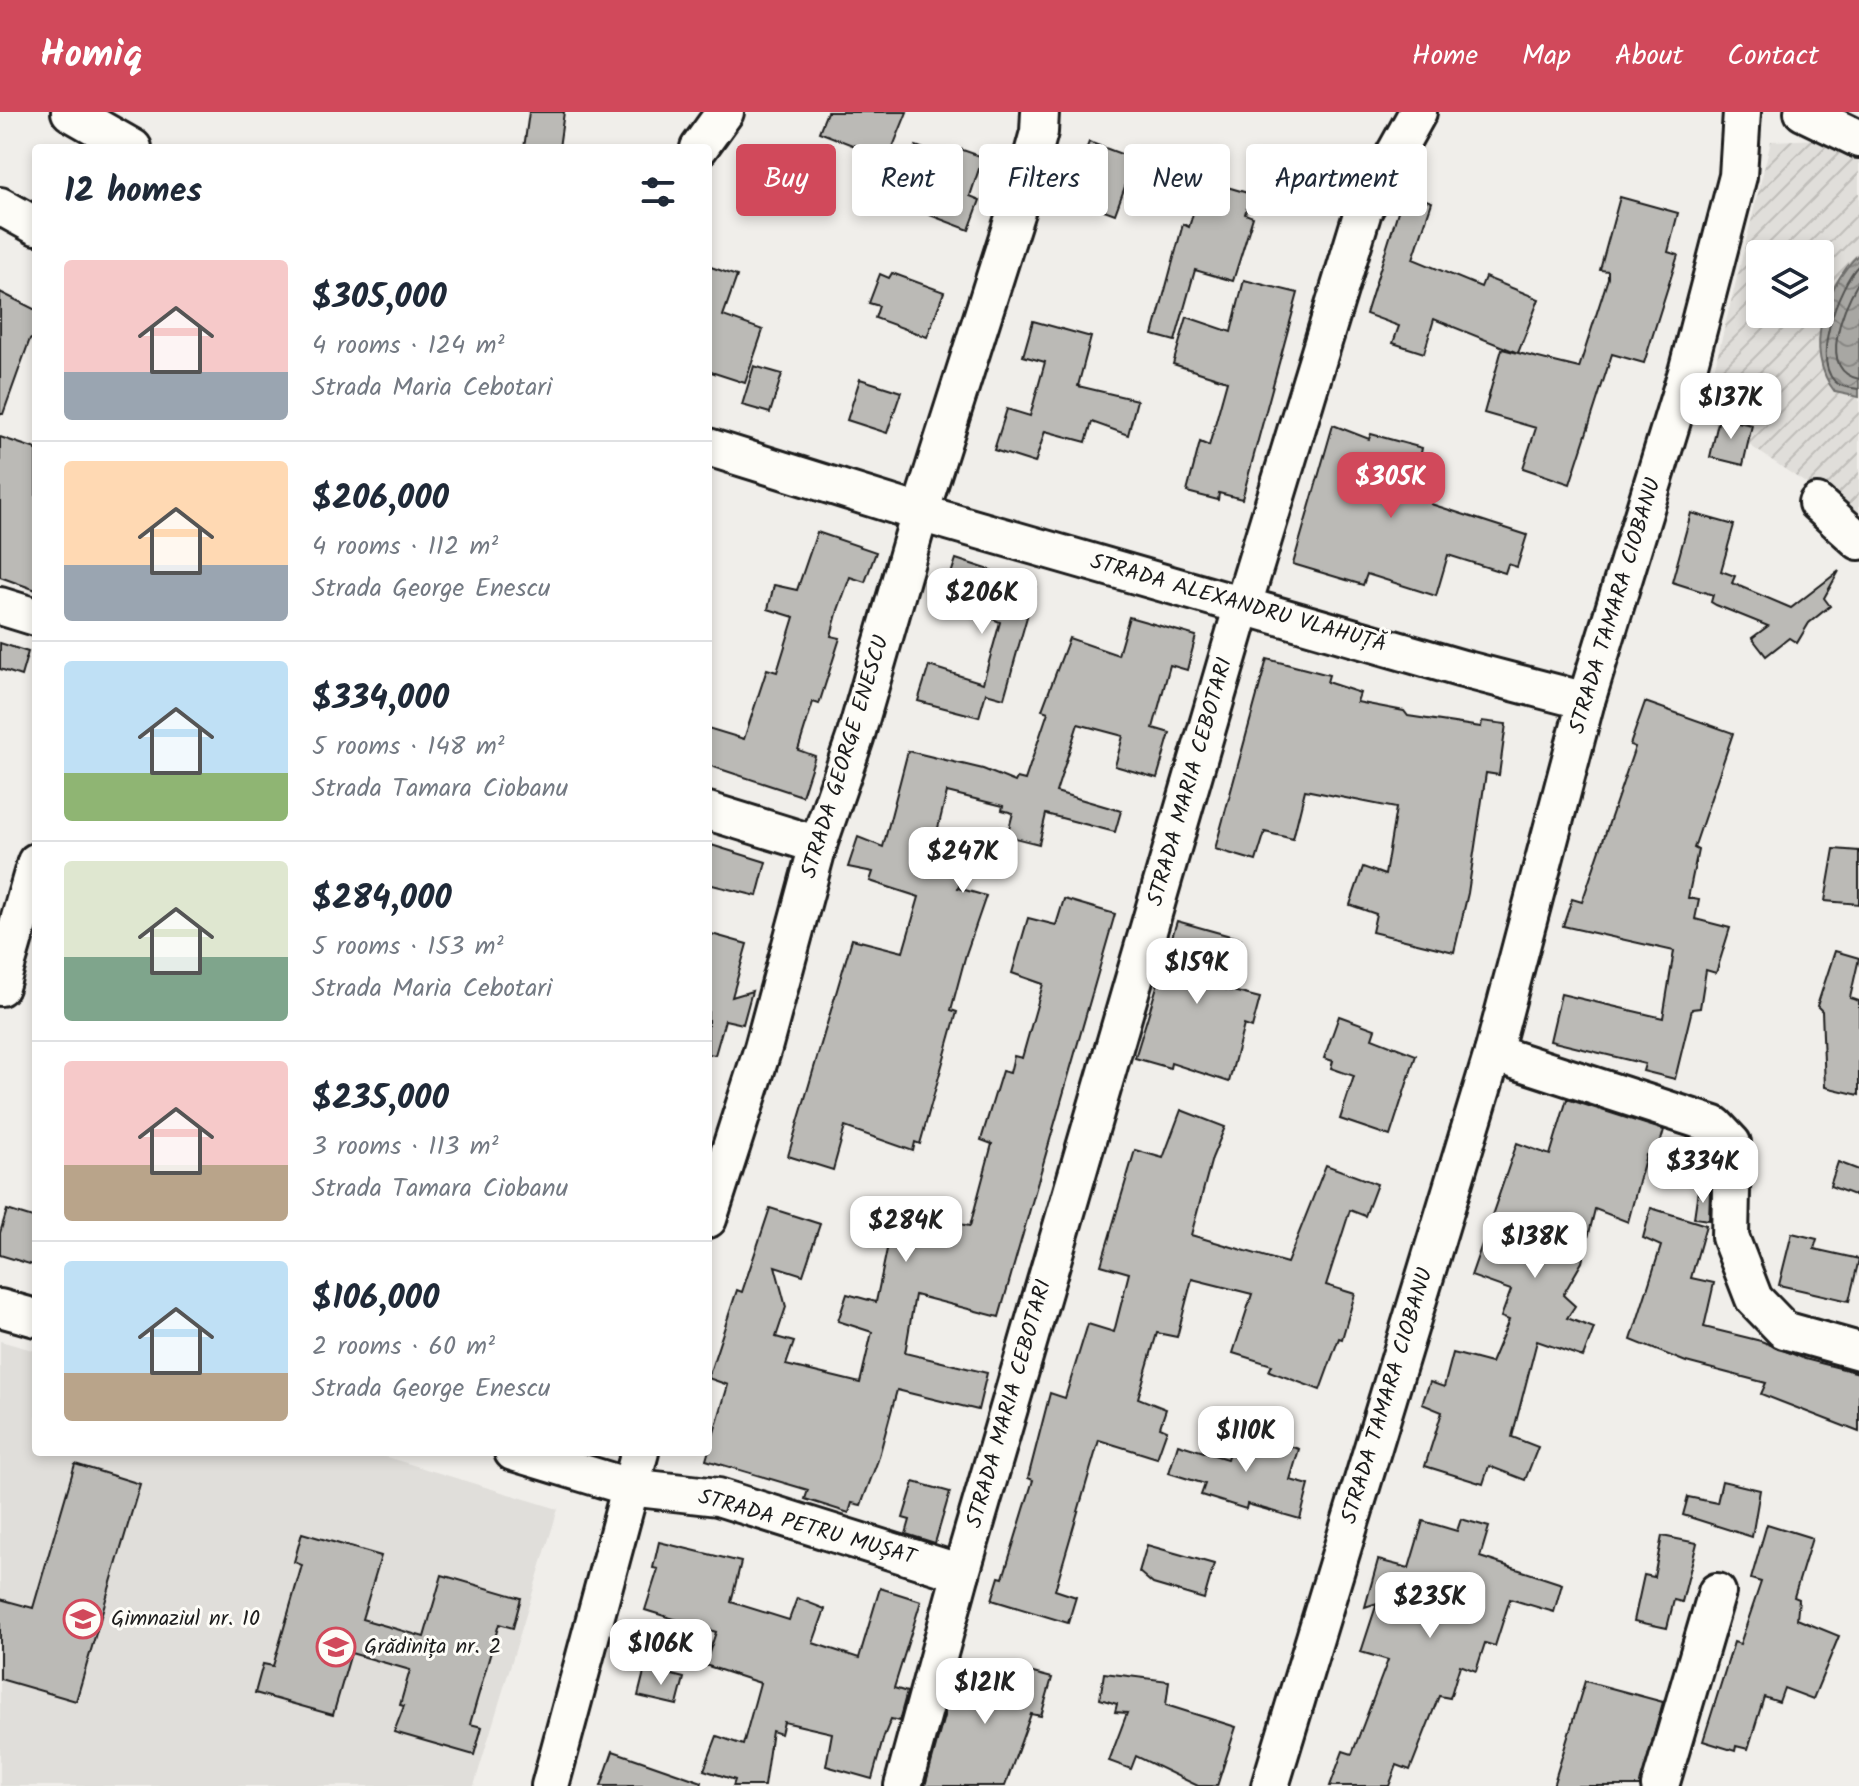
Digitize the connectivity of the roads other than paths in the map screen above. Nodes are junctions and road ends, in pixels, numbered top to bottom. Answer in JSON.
{"nodes":[{"id":1,"x":70,"y":112,"type":"edge"},
{"id":2,"x":725,"y":112,"type":"edge"},
{"id":3,"x":1040,"y":112,"type":"edge"},
{"id":4,"x":1418,"y":112,"type":"edge"},
{"id":5,"x":1742,"y":112,"type":"edge"},
{"id":6,"x":1803,"y":112,"type":"edge"},
{"id":7,"x":1859,"y":139,"type":"edge"},
{"id":8,"x":126,"y":144,"type":"edge"},
{"id":9,"x":702,"y":144,"type":"edge"},
{"id":10,"x":0,"y":206,"type":"edge"},
{"id":11,"x":32,"y":224,"type":"edge"},
{"id":12,"x":712,"y":448,"type":"edge"},
{"id":13,"x":1817,"y":503,"type":"dead end"},
{"id":14,"x":920,"y":513,"type":"junction"},
{"id":15,"x":1859,"y":541,"type":"edge"},
{"id":16,"x":1243,"y":605,"type":"junction"},
{"id":17,"x":0,"y":606,"type":"edge"},
{"id":18,"x":32,"y":616,"type":"edge"},
{"id":19,"x":1586,"y":701,"type":"junction"},
{"id":20,"x":712,"y":812,"type":"edge"},
{"id":21,"x":818,"y":845,"type":"junction"},
{"id":22,"x":32,"y":878,"type":"edge"},
{"id":23,"x":11,"y":965,"type":"edge"},
{"id":24,"x":1493,"y":1053,"type":"junction"},
{"id":25,"x":717,"y":1164,"type":"edge"},
{"id":26,"x":712,"y":1195,"type":"edge"},
{"id":27,"x":0,"y":1308,"type":"edge"},
{"id":28,"x":32,"y":1317,"type":"edge"},
{"id":29,"x":1859,"y":1351,"type":"edge"},
{"id":30,"x":526,"y":1456,"type":"edge"},
{"id":31,"x":639,"y":1456,"type":"edge"},
{"id":32,"x":629,"y":1487,"type":"junction"},
{"id":33,"x":961,"y":1573,"type":"junction"},
{"id":34,"x":1717,"y":1592,"type":"dead end"},
{"id":35,"x":550,"y":1786,"type":"edge"},
{"id":36,"x":903,"y":1786,"type":"edge"},
{"id":37,"x":1270,"y":1786,"type":"edge"},
{"id":38,"x":1660,"y":1786,"type":"edge"}],
"edges":[{"from":1,"to":8,"type":"street"},
{"from":2,"to":9,"type":"street"},
{"from":3,"to":14,"type":"street","name":"STRADA GEORGE ENESCU"},
{"from":4,"to":16,"type":"street","name":"STRADA MARIA CEBOTARI"},
{"from":5,"to":19,"type":"street","name":"STRADA TAMARA CIOBANU"},
{"from":6,"to":7,"type":"street"},
{"from":10,"to":11,"type":"street"},
{"from":12,"to":14,"type":"street","name":"STRADA АLEXANDRU VLAHUȚĂ"},
{"from":13,"to":15,"type":"street"},
{"from":14,"to":16,"type":"street","name":"STRADA АLEXANDRU VLAHUȚĂ"},
{"from":14,"to":21,"type":"street","name":"STRADA GEORGE ENESCU"},
{"from":16,"to":19,"type":"street","name":"STRADA АLEXANDRU VLAHUȚĂ"},
{"from":16,"to":33,"type":"street","name":"STRADA MARIA CEBOTARI"},
{"from":17,"to":18,"type":"street"},
{"from":19,"to":24,"type":"street","name":"STRADA TAMARA CIOBANU"},
{"from":20,"to":21,"type":"street"},
{"from":21,"to":25,"type":"street","name":"STRADA GEORGE ENESCU"},
{"from":22,"to":23,"type":"street"},
{"from":24,"to":29,"type":"street"},
{"from":24,"to":37,"type":"street","name":"STRADA TAMARA CIOBANU"},
{"from":25,"to":26,"type":"street","name":"STRADA GEORGE ENESCU"},
{"from":27,"to":28,"type":"street"},
{"from":30,"to":32,"type":"street","name":"STRADA PETRU MUȘAT"},
{"from":31,"to":32,"type":"street"},
{"from":32,"to":33,"type":"street","name":"STRADA PETRU MUȘAT"},
{"from":32,"to":35,"type":"street"},
{"from":33,"to":36,"type":"street","name":"STRADA MARIA CEBOTARI"},
{"from":34,"to":38,"type":"street"}]}
